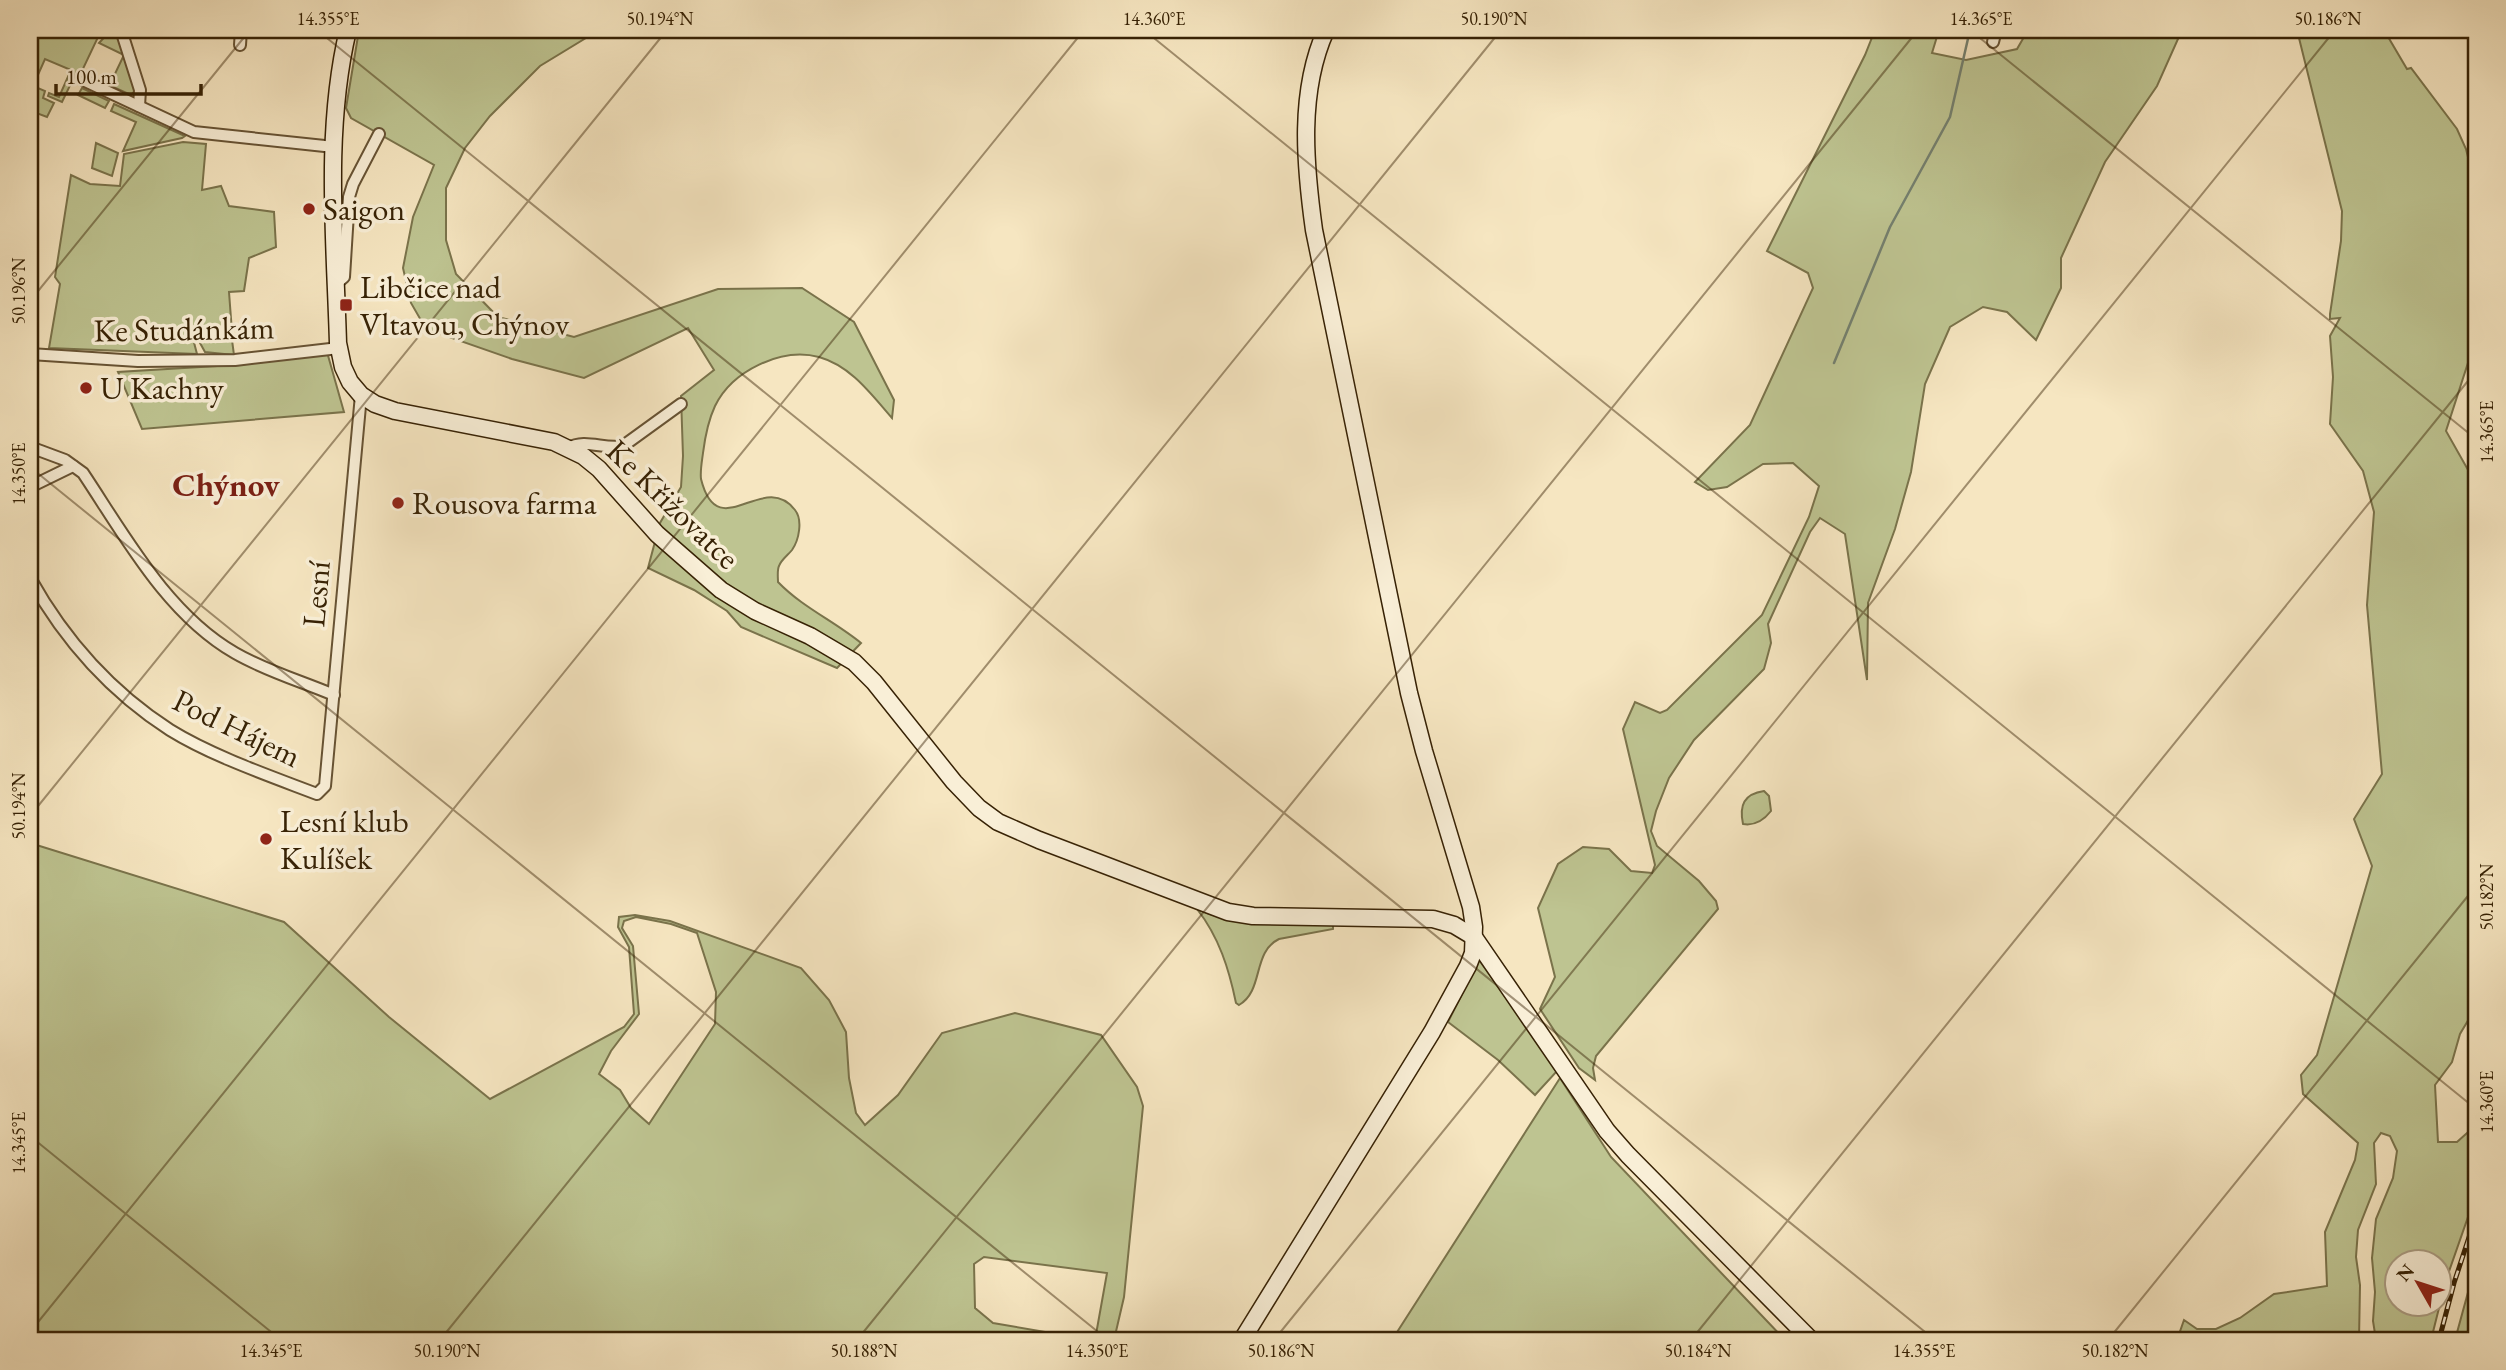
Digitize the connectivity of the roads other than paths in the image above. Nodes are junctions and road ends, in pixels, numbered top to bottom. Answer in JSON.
{"nodes":[{"id":1,"x":121,"y":30,"type":"edge"},
{"id":2,"x":241,"y":30,"type":"edge"},
{"id":3,"x":348,"y":30,"type":"edge"},
{"id":4,"x":1326,"y":30,"type":"edge"},
{"id":5,"x":240,"y":45,"type":"dead end"},
{"id":6,"x":85,"y":81,"type":"dead end"},
{"id":7,"x":139,"y":106,"type":"junction"},
{"id":8,"x":379,"y":134,"type":"dead end"},
{"id":9,"x":334,"y":146,"type":"junction"},
{"id":10,"x":336,"y":284,"type":"junction"},
{"id":11,"x":339,"y":348,"type":"junction"},
{"id":12,"x":30,"y":354,"type":"edge"},
{"id":13,"x":361,"y":394,"type":"junction"},
{"id":14,"x":681,"y":404,"type":"dead end"},
{"id":15,"x":30,"y":447,"type":"edge"},
{"id":16,"x":568,"y":448,"type":"junction"},
{"id":17,"x":73,"y":466,"type":"junction"},
{"id":18,"x":30,"y":487,"type":"edge"},
{"id":19,"x":30,"y":578,"type":"edge"},
{"id":20,"x":334,"y":695,"type":"junction"},
{"id":21,"x":317,"y":794,"type":"joint"},
{"id":22,"x":1474,"y":937,"type":"junction"},
{"id":23,"x":1241,"y":1340,"type":"edge"},
{"id":24,"x":1811,"y":1340,"type":"edge"}],
"edges":[{"from":1,"to":7,"type":"street"},
{"from":2,"to":5,"type":"street"},
{"from":3,"to":9,"type":"street"},
{"from":4,"to":22,"type":"street"},
{"from":6,"to":7,"type":"street"},
{"from":7,"to":9,"type":"street"},
{"from":8,"to":10,"type":"street"},
{"from":9,"to":10,"type":"street"},
{"from":10,"to":11,"type":"street"},
{"from":11,"to":12,"type":"street","name":"Ke Studánkám"},
{"from":11,"to":13,"type":"street"},
{"from":13,"to":16,"type":"street","name":"Ke Křižovatce"},
{"from":13,"to":20,"type":"street","name":"Lesní"},
{"from":14,"to":16,"type":"street"},
{"from":15,"to":17,"type":"street","name":"Pod Hájem"},
{"from":16,"to":22,"type":"street","name":"Ke Křižovatce"},
{"from":17,"to":18,"type":"street"},
{"from":17,"to":20,"type":"street","name":"Pod Hájem"},
{"from":19,"to":21,"type":"street","name":"Pod Hájem"},
{"from":20,"to":21,"type":"street","name":"Lesní"},
{"from":22,"to":23,"type":"street"},
{"from":22,"to":24,"type":"street"}]}
